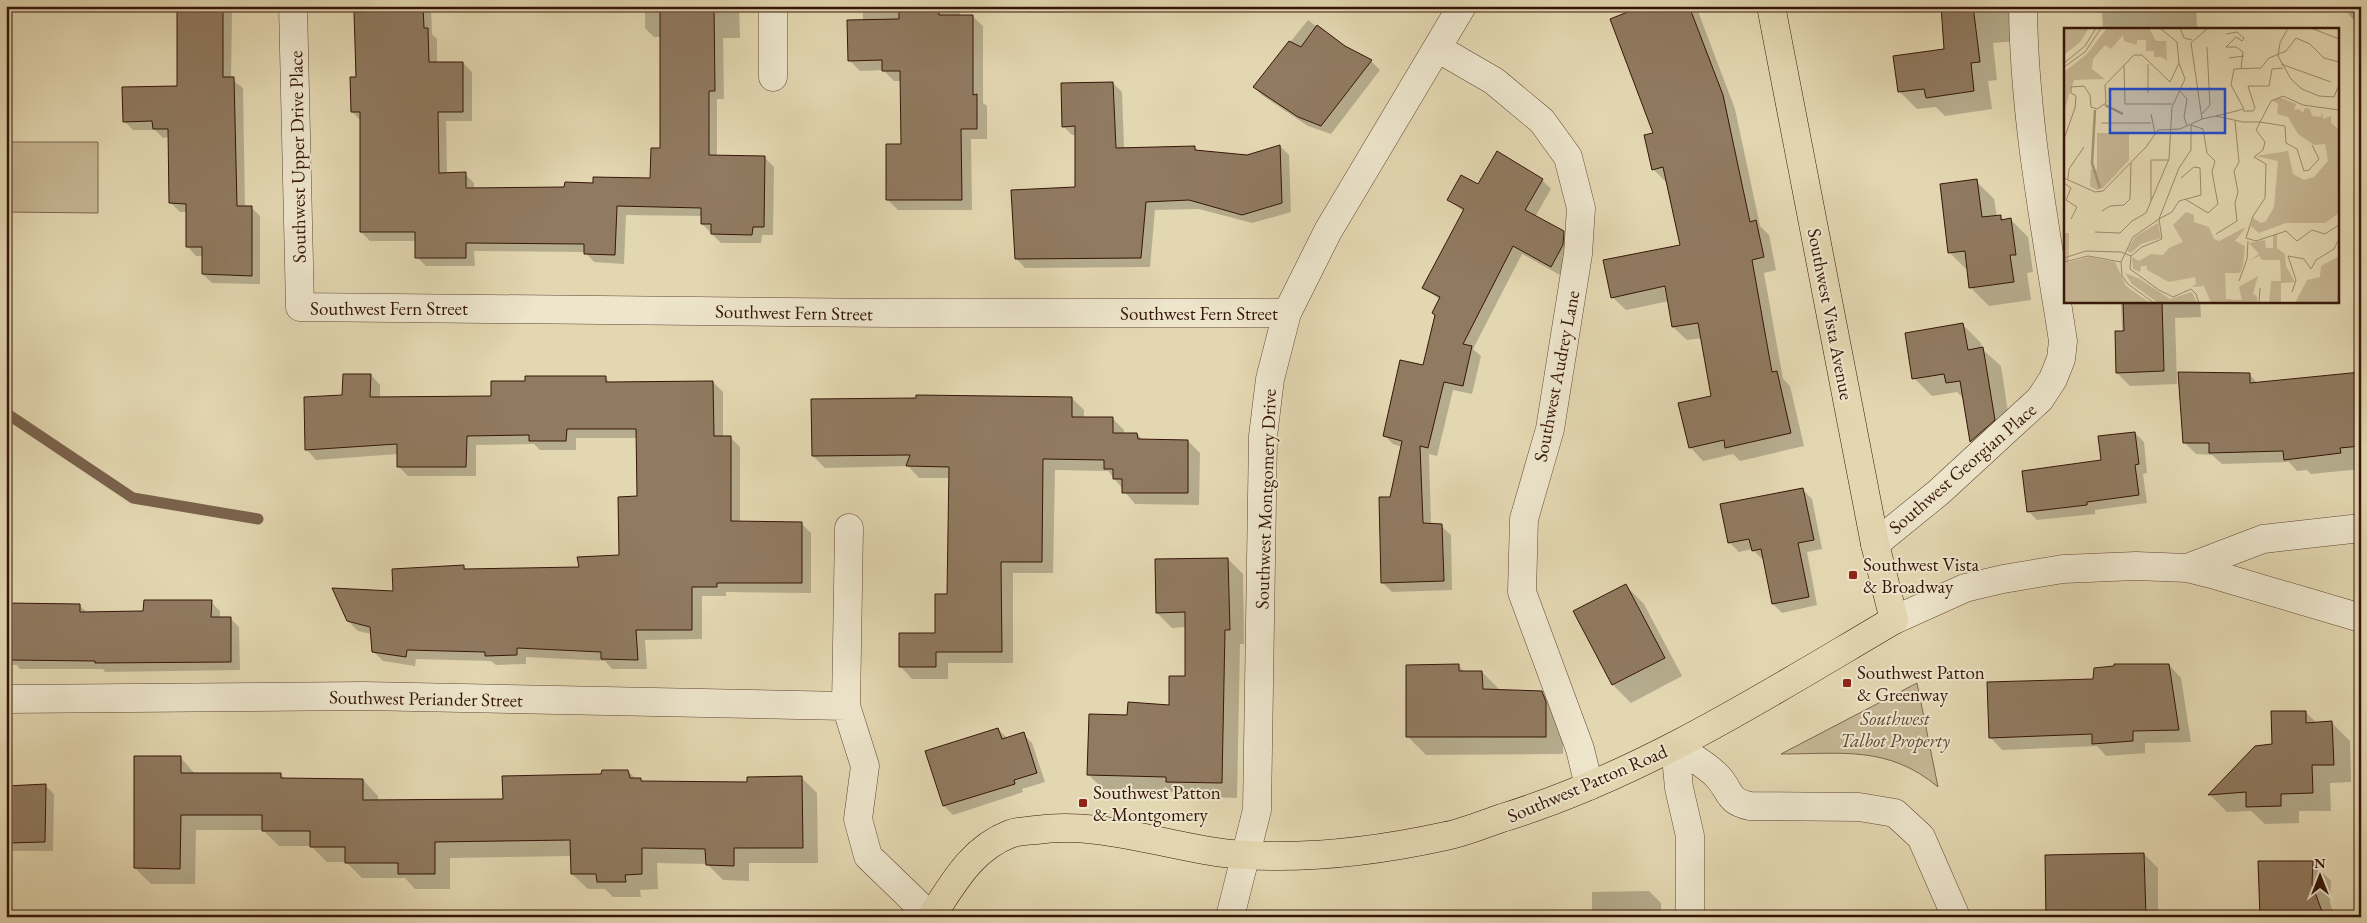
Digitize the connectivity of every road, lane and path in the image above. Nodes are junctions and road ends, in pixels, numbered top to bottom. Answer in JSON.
{"nodes":[{"id":1,"x":293,"y":6,"type":"edge"},
{"id":2,"x":773,"y":6,"type":"edge"},
{"id":3,"x":1462,"y":6,"type":"edge"},
{"id":4,"x":1771,"y":6,"type":"edge"},
{"id":5,"x":2023,"y":6,"type":"edge"},
{"id":6,"x":1437,"y":48,"type":"junction"},
{"id":7,"x":773,"y":77,"type":"dead end"},
{"id":8,"x":300,"y":307,"type":"joint"},
{"id":9,"x":1288,"y":313,"type":"junction"},
{"id":10,"x":849,"y":528,"type":"dead end"},
{"id":11,"x":2361,"y":528,"type":"edge"},
{"id":12,"x":1875,"y":544,"type":"junction"},
{"id":13,"x":2187,"y":568,"type":"junction"},
{"id":14,"x":2361,"y":618,"type":"edge"},
{"id":15,"x":1894,"y":620,"type":"junction"},
{"id":16,"x":6,"y":699,"type":"edge"},
{"id":17,"x":846,"y":706,"type":"junction"},
{"id":18,"x":1675,"y":746,"type":"junction"},
{"id":19,"x":1590,"y":786,"type":"junction"},
{"id":20,"x":1245,"y":855,"type":"junction"},
{"id":21,"x":931,"y":917,"type":"edge"},
{"id":22,"x":1230,"y":917,"type":"edge"},
{"id":23,"x":1690,"y":917,"type":"edge"},
{"id":24,"x":1956,"y":917,"type":"edge"}],
"edges":[{"from":1,"to":8,"type":"street","name":"Southwest Upper Drive Place"},
{"from":2,"to":7,"type":"street"},
{"from":3,"to":6,"type":"street","name":"Southwest Montgomery Drive"},
{"from":4,"to":12,"type":"main road","name":"Southwest Vista Avenue"},
{"from":5,"to":12,"type":"street","name":"Southwest Georgian Place"},
{"from":6,"to":9,"type":"street","name":"Southwest Montgomery Drive"},
{"from":6,"to":19,"type":"street","name":"Southwest Audrey Lane"},
{"from":8,"to":9,"type":"street","name":"Southwest Fern Street"},
{"from":9,"to":20,"type":"street","name":"Southwest Montgomery Drive"},
{"from":10,"to":17,"type":"street"},
{"from":11,"to":13,"type":"street"},
{"from":12,"to":15,"type":"main road","name":"Southwest Vista Avenue"},
{"from":13,"to":14,"type":"street"},
{"from":13,"to":15,"type":"street"},
{"from":15,"to":18,"type":"main road","name":"Southwest Patton Road"},
{"from":16,"to":17,"type":"street","name":"Southwest Periander Street"},
{"from":17,"to":21,"type":"street"},
{"from":18,"to":19,"type":"main road","name":"Southwest Patton Road"},
{"from":18,"to":23,"type":"street"},
{"from":18,"to":24,"type":"street"},
{"from":19,"to":20,"type":"main road","name":"Southwest Patton Road"},
{"from":20,"to":21,"type":"main road","name":"Southwest Patton Road"},
{"from":20,"to":22,"type":"street","name":"Southwest Montgomery Drive"}]}
